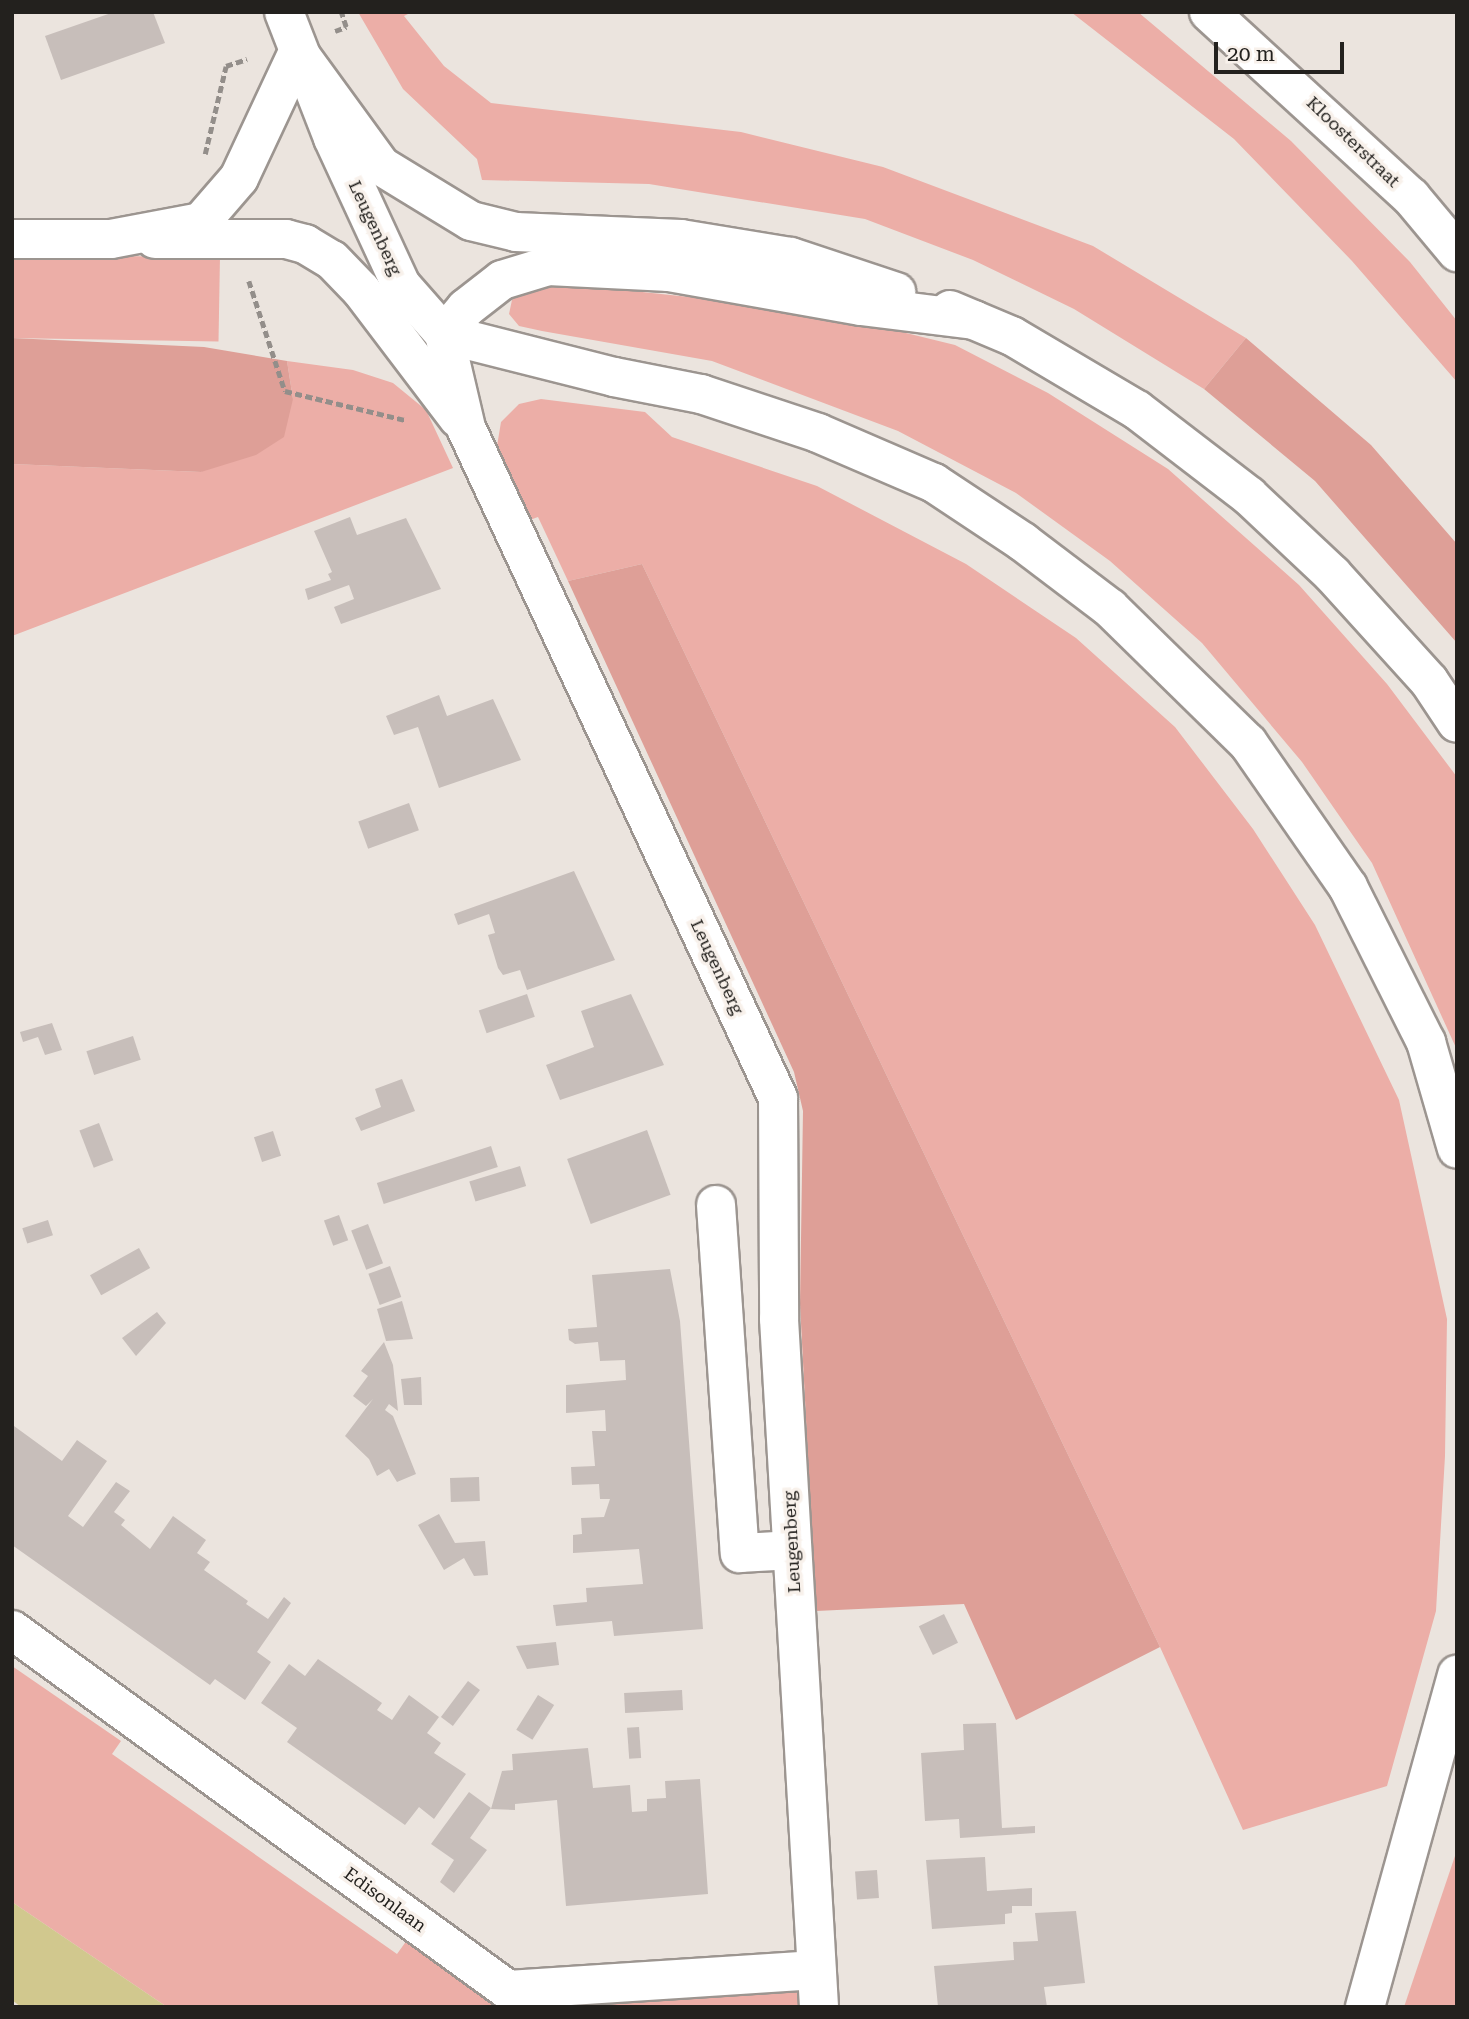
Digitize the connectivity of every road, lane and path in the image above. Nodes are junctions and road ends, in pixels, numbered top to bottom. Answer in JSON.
{"nodes":[{"id":1,"x":341,"y":12,"type":"edge"},
{"id":2,"x":1209,"y":12,"type":"edge"},
{"id":3,"x":292,"y":36,"type":"edge"},
{"id":4,"x":220,"y":196,"type":"junction"},
{"id":5,"x":12,"y":239,"type":"edge"},
{"id":6,"x":111,"y":239,"type":"junction"},
{"id":7,"x":235,"y":239,"type":"junction"},
{"id":8,"x":1457,"y":252,"type":"edge"},
{"id":9,"x":974,"y":320,"type":"junction"},
{"id":10,"x":444,"y":334,"type":"junction"},
{"id":11,"x":415,"y":426,"type":"dead end"},
{"id":12,"x":466,"y":428,"type":"junction"},
{"id":13,"x":1457,"y":723,"type":"edge"},
{"id":14,"x":1457,"y":1149,"type":"edge"},
{"id":15,"x":716,"y":1205,"type":"dead end"},
{"id":16,"x":792,"y":1550,"type":"junction"},
{"id":17,"x":12,"y":1630,"type":"edge"},
{"id":18,"x":1457,"y":1675,"type":"edge"},
{"id":19,"x":818,"y":1988,"type":"edge"},
{"id":20,"x":1366,"y":2007,"type":"edge"}],
"edges":[{"from":1,"to":3,"type":"path"},
{"from":2,"to":8,"type":"main road","name":"Kloosterstraat"},
{"from":3,"to":4,"type":"main road"},
{"from":3,"to":4,"type":"path"},
{"from":3,"to":9,"type":"main road"},
{"from":3,"to":10,"type":"main road","name":"Leugenberg"},
{"from":4,"to":6,"type":"main road"},
{"from":5,"to":6,"type":"main road"},
{"from":6,"to":7,"type":"main road"},
{"from":7,"to":11,"type":"path"},
{"from":7,"to":12,"type":"main road"},
{"from":9,"to":10,"type":"main road"},
{"from":9,"to":13,"type":"main road"},
{"from":10,"to":12,"type":"main road","name":"Leugenberg"},
{"from":10,"to":14,"type":"main road"},
{"from":12,"to":16,"type":"main road","name":"Leugenberg"},
{"from":15,"to":16,"type":"main road"},
{"from":16,"to":19,"type":"main road","name":"Leugenberg"},
{"from":17,"to":19,"type":"main road","name":"Edisonlaan"},
{"from":18,"to":20,"type":"main road"}]}
